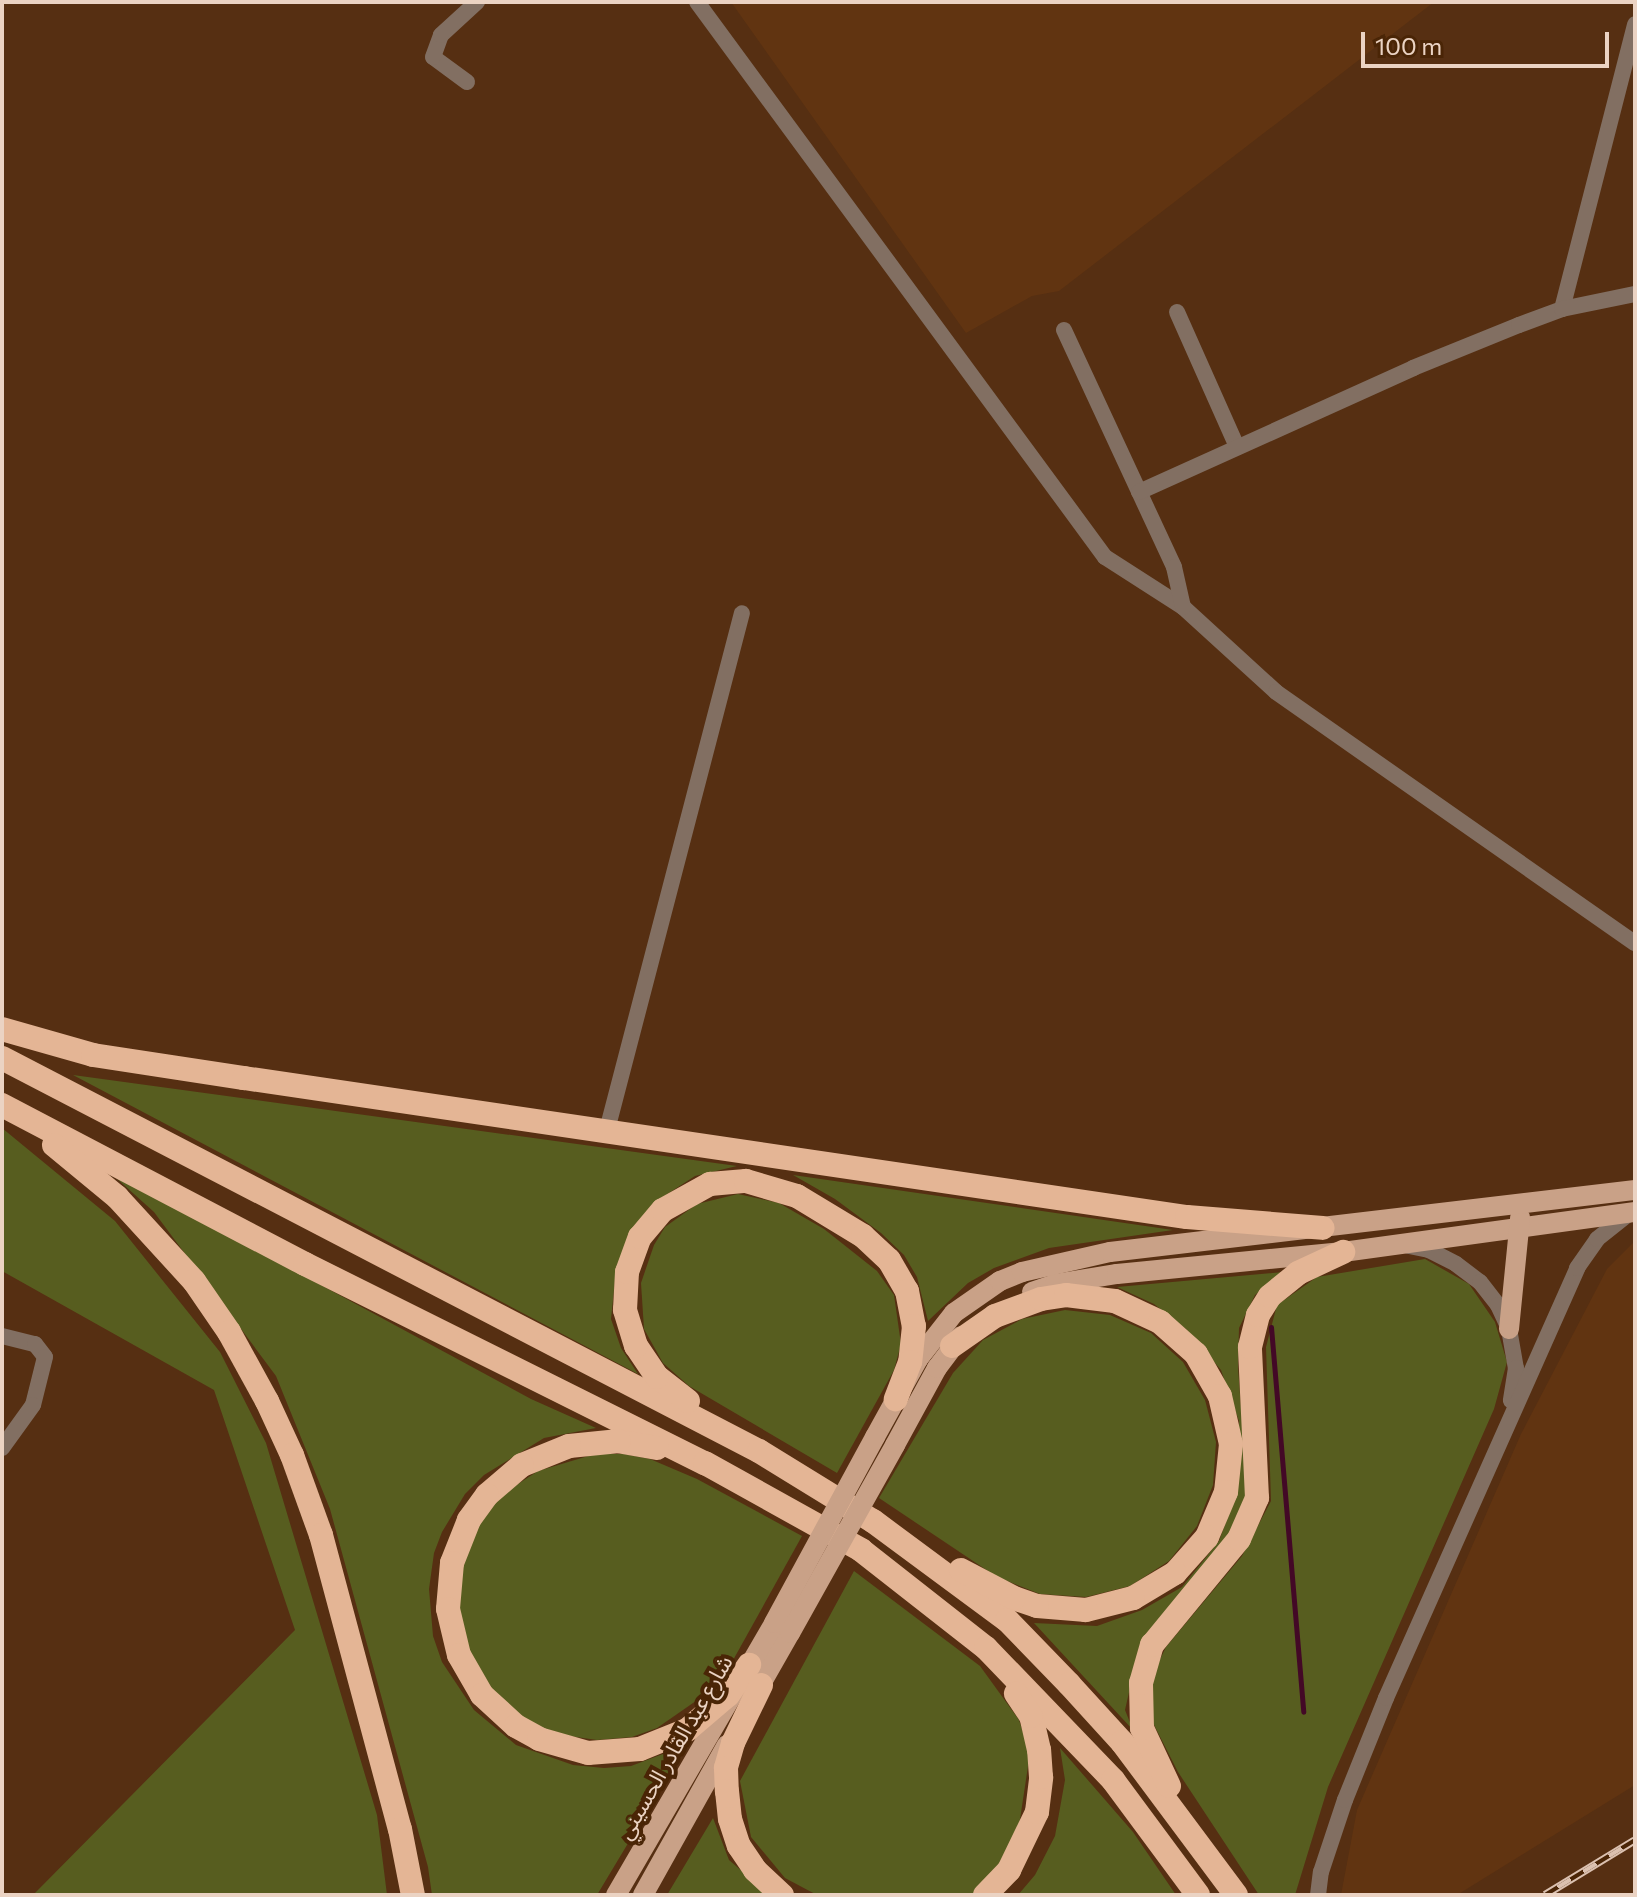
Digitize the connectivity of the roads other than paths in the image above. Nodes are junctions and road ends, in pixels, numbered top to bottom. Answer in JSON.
{"nodes":[{"id":1,"x":477,"y":2,"type":"edge"},
{"id":2,"x":697,"y":2,"type":"edge"},
{"id":3,"x":1635,"y":24,"type":"edge"},
{"id":4,"x":467,"y":82,"type":"dead end"},
{"id":5,"x":1635,"y":294,"type":"edge"},
{"id":6,"x":1562,"y":309,"type":"junction"},
{"id":7,"x":1177,"y":312,"type":"dead end"},
{"id":8,"x":1064,"y":330,"type":"dead end"},
{"id":9,"x":1237,"y":447,"type":"junction"},
{"id":10,"x":1139,"y":492,"type":"junction"},
{"id":11,"x":1183,"y":607,"type":"junction"},
{"id":12,"x":742,"y":613,"type":"dead end"},
{"id":13,"x":1635,"y":943,"type":"edge"},
{"id":14,"x":2,"y":1029,"type":"edge"},
{"id":15,"x":2,"y":1058,"type":"edge"},
{"id":16,"x":2,"y":1108,"type":"edge"},
{"id":17,"x":607,"y":1130,"type":"junction"},
{"id":18,"x":1635,"y":1190,"type":"edge"},
{"id":19,"x":1522,"y":1201,"type":"junction"},
{"id":20,"x":1633,"y":1212,"type":"edge"},
{"id":21,"x":1323,"y":1228,"type":"junction"},
{"id":22,"x":1519,"y":1230,"type":"junction"},
{"id":23,"x":1400,"y":1244,"type":"junction"},
{"id":24,"x":1343,"y":1252,"type":"junction"},
{"id":25,"x":1509,"y":1329,"type":"junction"},
{"id":26,"x":2,"y":1336,"type":"edge"},
{"id":27,"x":952,"y":1346,"type":"junction"},
{"id":28,"x":896,"y":1399,"type":"junction"},
{"id":29,"x":1508,"y":1422,"type":"junction"},
{"id":30,"x":2,"y":1448,"type":"edge"},
{"id":31,"x":759,"y":1451,"type":"junction"},
{"id":32,"x":705,"y":1463,"type":"junction"},
{"id":33,"x":873,"y":1521,"type":"junction"},
{"id":34,"x":782,"y":1628,"type":"junction"},
{"id":35,"x":986,"y":1648,"type":"junction"},
{"id":36,"x":755,"y":1675,"type":"junction"},
{"id":37,"x":1189,"y":1828,"type":"junction"},
{"id":38,"x":413,"y":1895,"type":"edge"},
{"id":39,"x":616,"y":1895,"type":"edge"},
{"id":40,"x":643,"y":1895,"type":"edge"},
{"id":41,"x":782,"y":1895,"type":"edge"},
{"id":42,"x":985,"y":1895,"type":"edge"},
{"id":43,"x":1198,"y":1895,"type":"edge"},
{"id":44,"x":1236,"y":1895,"type":"edge"},
{"id":45,"x":1318,"y":1895,"type":"edge"}],
"edges":[{"from":1,"to":4,"type":"street"},
{"from":2,"to":11,"type":"street"},
{"from":3,"to":6,"type":"street"},
{"from":5,"to":6,"type":"street"},
{"from":6,"to":9,"type":"street"},
{"from":7,"to":9,"type":"street"},
{"from":8,"to":10,"type":"street"},
{"from":9,"to":10,"type":"street"},
{"from":10,"to":11,"type":"street"},
{"from":11,"to":13,"type":"street"},
{"from":12,"to":17,"type":"street"},
{"from":14,"to":17,"type":"highway"},
{"from":15,"to":31,"type":"highway"},
{"from":16,"to":32,"type":"highway"},
{"from":16,"to":38,"type":"highway"},
{"from":17,"to":21,"type":"highway"},
{"from":18,"to":19,"type":"main road"},
{"from":19,"to":21,"type":"main road"},
{"from":19,"to":22,"type":"main road"},
{"from":20,"to":22,"type":"main road"},
{"from":20,"to":29,"type":"street"},
{"from":21,"to":28,"type":"main road"},
{"from":22,"to":23,"type":"main road"},
{"from":22,"to":25,"type":"main road"},
{"from":23,"to":24,"type":"main road"},
{"from":23,"to":25,"type":"street"},
{"from":24,"to":27,"type":"main road"},
{"from":24,"to":37,"type":"highway"},
{"from":25,"to":29,"type":"street"},
{"from":26,"to":30,"type":"street"},
{"from":27,"to":33,"type":"highway"},
{"from":27,"to":34,"type":"main road","bridge":true},
{"from":28,"to":31,"type":"highway"},
{"from":28,"to":34,"type":"main road","bridge":true},
{"from":29,"to":45,"type":"street"},
{"from":31,"to":33,"type":"highway"},
{"from":32,"to":35,"type":"highway"},
{"from":32,"to":36,"type":"highway"},
{"from":33,"to":37,"type":"highway"},
{"from":34,"to":36,"type":"main road","name":"شارع عبد القادر الحسيني"},
{"from":35,"to":42,"type":"highway"},
{"from":35,"to":43,"type":"highway"},
{"from":36,"to":39,"type":"main road","name":"شارع عبد القادر الحسيني"},
{"from":36,"to":40,"type":"main road","name":"شارع عبد القادر الحسيني"},
{"from":36,"to":41,"type":"highway"},
{"from":37,"to":44,"type":"highway"}]}
